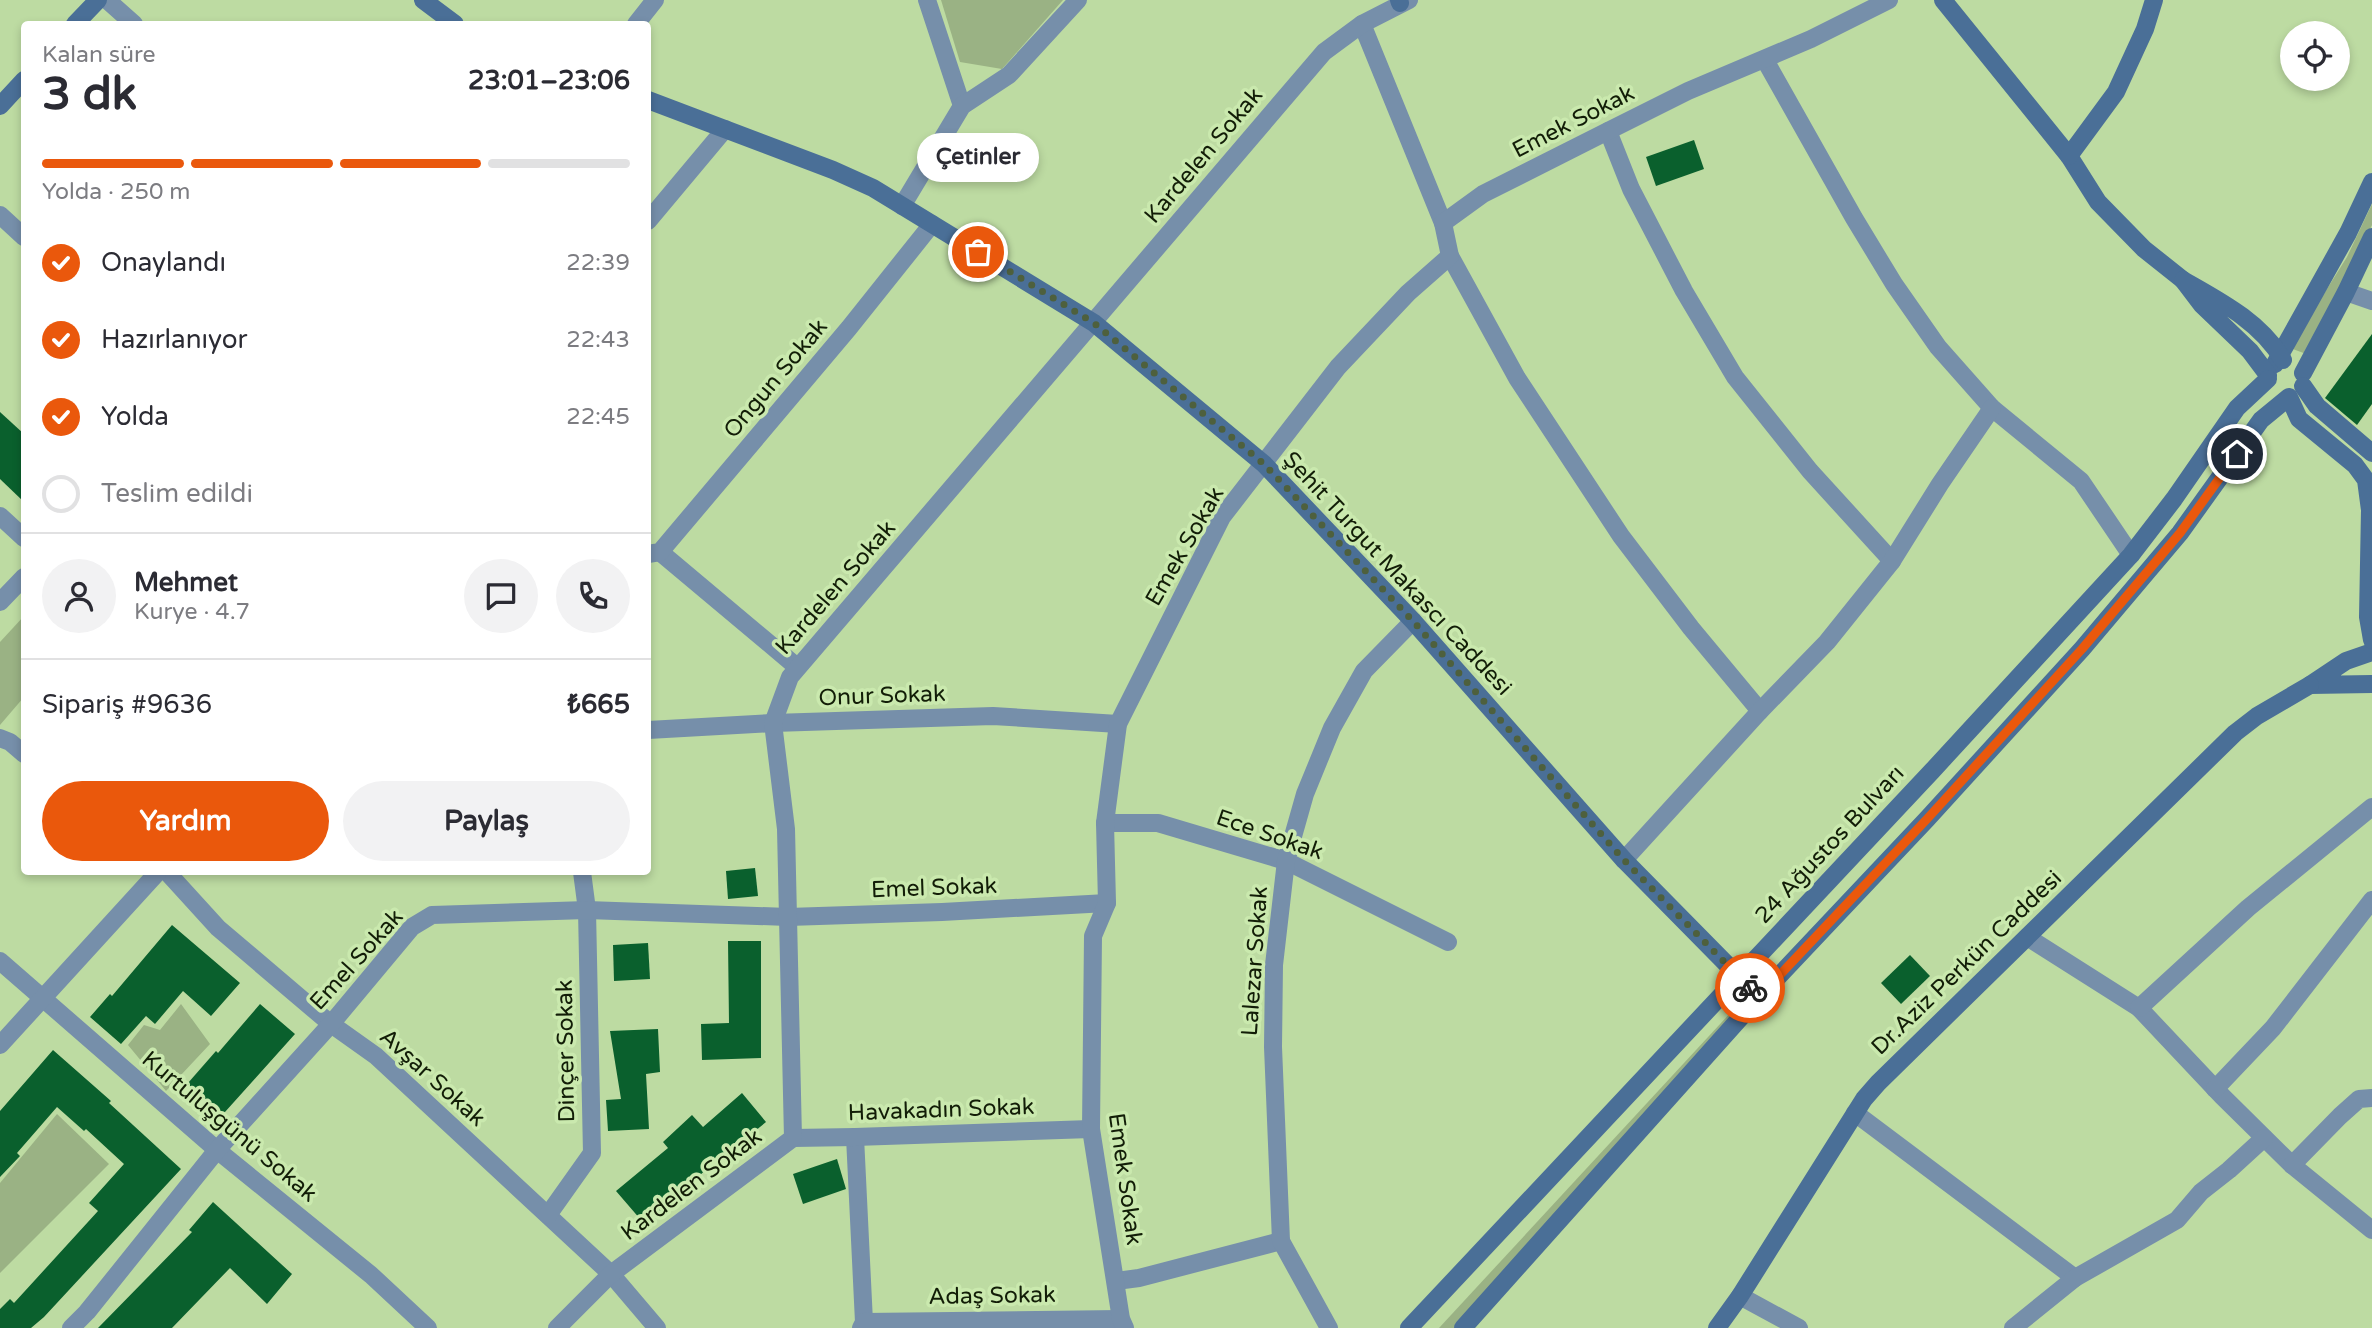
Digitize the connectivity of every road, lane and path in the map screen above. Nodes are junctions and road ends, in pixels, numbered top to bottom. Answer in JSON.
{"nodes":[{"id":1,"x":98,"y":0,"type":"edge"},
{"id":2,"x":107,"y":0,"type":"edge"},
{"id":3,"x":423,"y":0,"type":"edge"},
{"id":4,"x":655,"y":0,"type":"edge"},
{"id":5,"x":927,"y":0,"type":"edge"},
{"id":6,"x":1078,"y":0,"type":"edge"},
{"id":7,"x":1889,"y":0,"type":"edge"},
{"id":8,"x":1943,"y":0,"type":"edge"},
{"id":9,"x":2154,"y":0,"type":"edge"},
{"id":10,"x":1403,"y":1,"type":"edge"},
{"id":11,"x":78,"y":21,"type":"edge"},
{"id":12,"x":131,"y":21,"type":"edge"},
{"id":13,"x":451,"y":21,"type":"edge"},
{"id":14,"x":638,"y":21,"type":"edge"},
{"id":15,"x":1362,"y":24,"type":"junction"},
{"id":16,"x":1765,"y":60,"type":"junction"},
{"id":17,"x":21,"y":82,"type":"edge"},
{"id":18,"x":651,"y":101,"type":"edge"},
{"id":19,"x":0,"y":106,"type":"edge"},
{"id":20,"x":961,"y":106,"type":"junction"},
{"id":21,"x":726,"y":129,"type":"junction"},
{"id":22,"x":1608,"y":131,"type":"junction"},
{"id":23,"x":2069,"y":156,"type":"junction"},
{"id":24,"x":2372,"y":182,"type":"edge"},
{"id":25,"x":902,"y":206,"type":"junction"},
{"id":26,"x":0,"y":215,"type":"edge"},
{"id":27,"x":651,"y":218,"type":"edge"},
{"id":28,"x":1443,"y":223,"type":"junction"},
{"id":29,"x":932,"y":224,"type":"junction"},
{"id":30,"x":21,"y":234,"type":"edge"},
{"id":31,"x":2372,"y":237,"type":"edge"},
{"id":32,"x":1450,"y":256,"type":"junction"},
{"id":33,"x":2346,"y":292,"type":"junction"},
{"id":34,"x":2372,"y":302,"type":"edge"},
{"id":35,"x":1094,"y":323,"type":"junction"},
{"id":36,"x":2275,"y":366,"type":"junction"},
{"id":37,"x":2298,"y":385,"type":"junction"},
{"id":38,"x":1992,"y":408,"type":"junction"},
{"id":39,"x":2372,"y":453,"type":"edge"},
{"id":40,"x":1264,"y":464,"type":"junction"},
{"id":41,"x":0,"y":516,"type":"edge"},
{"id":42,"x":21,"y":535,"type":"edge"},
{"id":43,"x":654,"y":553,"type":"edge"},
{"id":44,"x":2131,"y":555,"type":"junction"},
{"id":45,"x":1892,"y":561,"type":"junction"},
{"id":46,"x":21,"y":579,"type":"edge"},
{"id":47,"x":0,"y":602,"type":"edge"},
{"id":48,"x":1413,"y":621,"type":"junction"},
{"id":49,"x":2372,"y":640,"type":"edge"},
{"id":50,"x":2372,"y":652,"type":"edge"},
{"id":51,"x":797,"y":667,"type":"junction"},
{"id":52,"x":2372,"y":684,"type":"edge"},
{"id":53,"x":2310,"y":685,"type":"junction"},
{"id":54,"x":1760,"y":711,"type":"junction"},
{"id":55,"x":773,"y":723,"type":"junction"},
{"id":56,"x":1118,"y":724,"type":"junction"},
{"id":57,"x":651,"y":730,"type":"edge"},
{"id":58,"x":0,"y":738,"type":"edge"},
{"id":59,"x":21,"y":751,"type":"edge"},
{"id":60,"x":2372,"y":807,"type":"edge"},
{"id":61,"x":1105,"y":823,"type":"junction"},
{"id":62,"x":1624,"y":860,"type":"junction"},
{"id":63,"x":1286,"y":861,"type":"junction"},
{"id":64,"x":155,"y":875,"type":"edge"},
{"id":65,"x":170,"y":875,"type":"edge"},
{"id":66,"x":582,"y":875,"type":"edge"},
{"id":67,"x":2372,"y":901,"type":"edge"},
{"id":68,"x":1107,"y":903,"type":"junction"},
{"id":69,"x":587,"y":910,"type":"junction"},
{"id":70,"x":788,"y":917,"type":"junction"},
{"id":71,"x":2027,"y":937,"type":"junction"},
{"id":72,"x":1448,"y":942,"type":"dead end"},
{"id":73,"x":0,"y":961,"type":"edge"},
{"id":74,"x":1738,"y":975,"type":"junction"},
{"id":75,"x":1759,"y":997,"type":"junction"},
{"id":76,"x":43,"y":999,"type":"junction"},
{"id":77,"x":2139,"y":1008,"type":"junction"},
{"id":78,"x":331,"y":1024,"type":"junction"},
{"id":79,"x":0,"y":1045,"type":"edge"},
{"id":80,"x":2215,"y":1089,"type":"junction"},
{"id":81,"x":2372,"y":1098,"type":"edge"},
{"id":82,"x":1856,"y":1113,"type":"junction"},
{"id":83,"x":1091,"y":1129,"type":"junction"},
{"id":84,"x":855,"y":1137,"type":"junction"},
{"id":85,"x":793,"y":1138,"type":"junction"},
{"id":86,"x":2264,"y":1138,"type":"junction"},
{"id":87,"x":217,"y":1150,"type":"junction"},
{"id":88,"x":2292,"y":1165,"type":"junction"},
{"id":89,"x":548,"y":1215,"type":"junction"},
{"id":90,"x":2372,"y":1230,"type":"edge"},
{"id":91,"x":1281,"y":1241,"type":"junction"},
{"id":92,"x":611,"y":1274,"type":"junction"},
{"id":93,"x":2075,"y":1278,"type":"junction"},
{"id":94,"x":1116,"y":1281,"type":"junction"},
{"id":95,"x":1740,"y":1296,"type":"junction"},
{"id":96,"x":88,"y":1320,"type":"edge"},
{"id":97,"x":1123,"y":1324,"type":"edge"},
{"id":98,"x":863,"y":1325,"type":"edge"},
{"id":99,"x":71,"y":1328,"type":"edge"},
{"id":100,"x":428,"y":1328,"type":"edge"},
{"id":101,"x":557,"y":1328,"type":"edge"},
{"id":102,"x":657,"y":1328,"type":"edge"},
{"id":103,"x":1329,"y":1328,"type":"edge"},
{"id":104,"x":1409,"y":1328,"type":"edge"},
{"id":105,"x":1463,"y":1328,"type":"edge"},
{"id":106,"x":1717,"y":1328,"type":"edge"},
{"id":107,"x":1799,"y":1328,"type":"edge"},
{"id":108,"x":2013,"y":1328,"type":"edge"}],
"edges":[{"from":1,"to":11,"type":"street"},
{"from":2,"to":12,"type":"street"},
{"from":3,"to":13,"type":"street"},
{"from":4,"to":14,"type":"street"},
{"from":5,"to":20,"type":"street"},
{"from":6,"to":20,"type":"street"},
{"from":7,"to":16,"type":"street","name":"Emek Sokak"},
{"from":8,"to":23,"type":"street"},
{"from":9,"to":23,"type":"street"},
{"from":10,"to":15,"type":"street","name":"Kardelen Sokak"},
{"from":15,"to":28,"type":"street"},
{"from":15,"to":35,"type":"street","name":"Kardelen Sokak"},
{"from":16,"to":22,"type":"street","name":"Emek Sokak"},
{"from":16,"to":38,"type":"street"},
{"from":17,"to":19,"type":"street"},
{"from":18,"to":21,"type":"street","name":"Şehit Turgut Makascı Caddesi"},
{"from":20,"to":25,"type":"street"},
{"from":21,"to":25,"type":"street","name":"Şehit Turgut Makascı Caddesi"},
{"from":21,"to":27,"type":"street"},
{"from":22,"to":28,"type":"street","name":"Emek Sokak"},
{"from":22,"to":45,"type":"street"},
{"from":23,"to":36,"type":"street"},
{"from":24,"to":36,"type":"street","name":"24 Ağustos Bulvarı"},
{"from":25,"to":29,"type":"street","name":"Şehit Turgut Makascı Caddesi"},
{"from":26,"to":30,"type":"street"},
{"from":28,"to":32,"type":"street"},
{"from":29,"to":35,"type":"street","name":"Şehit Turgut Makascı Caddesi"},
{"from":29,"to":43,"type":"street","name":"Ongun Sokak"},
{"from":31,"to":33,"type":"street"},
{"from":32,"to":40,"type":"street","name":"Emek Sokak"},
{"from":32,"to":54,"type":"street"},
{"from":33,"to":34,"type":"street"},
{"from":33,"to":37,"type":"street"},
{"from":35,"to":40,"type":"street","name":"Şehit Turgut Makascı Caddesi"},
{"from":35,"to":51,"type":"street","name":"Kardelen Sokak"},
{"from":36,"to":37,"type":"street"},
{"from":36,"to":37,"type":"street"},
{"from":36,"to":44,"type":"street","name":"24 Ağustos Bulvarı"},
{"from":37,"to":39,"type":"street"},
{"from":37,"to":49,"type":"street"},
{"from":37,"to":75,"type":"street"},
{"from":38,"to":44,"type":"street"},
{"from":38,"to":45,"type":"street"},
{"from":40,"to":48,"type":"street","name":"Şehit Turgut Makascı Caddesi"},
{"from":40,"to":56,"type":"street","name":"Emek Sokak"},
{"from":41,"to":42,"type":"street"},
{"from":43,"to":51,"type":"street"},
{"from":44,"to":74,"type":"street","name":"24 Ağustos Bulvarı"},
{"from":45,"to":54,"type":"street"},
{"from":46,"to":47,"type":"street"},
{"from":48,"to":62,"type":"street","name":"Şehit Turgut Makascı Caddesi"},
{"from":48,"to":63,"type":"street","name":"Lalezar Sokak"},
{"from":50,"to":53,"type":"street","name":"Dr.Aziz Perkün Caddesi"},
{"from":51,"to":55,"type":"street","name":"Kardelen Sokak"},
{"from":52,"to":53,"type":"street"},
{"from":53,"to":71,"type":"street","name":"Dr.Aziz Perkün Caddesi"},
{"from":54,"to":62,"type":"street"},
{"from":55,"to":56,"type":"street","name":"Onur Sokak"},
{"from":55,"to":57,"type":"street","name":"Onur Sokak"},
{"from":55,"to":70,"type":"street","name":"Kardelen Sokak"},
{"from":56,"to":61,"type":"street","name":"Emek Sokak"},
{"from":58,"to":59,"type":"street"},
{"from":60,"to":77,"type":"street"},
{"from":61,"to":63,"type":"street","name":"Ece Sokak"},
{"from":61,"to":68,"type":"street","name":"Emek Sokak"},
{"from":62,"to":74,"type":"street","name":"Şehit Turgut Makascı Caddesi"},
{"from":63,"to":72,"type":"street","name":"Ece Sokak"},
{"from":63,"to":91,"type":"street","name":"Lalezar Sokak"},
{"from":64,"to":76,"type":"street"},
{"from":65,"to":78,"type":"street","name":"Avşar Sokak"},
{"from":66,"to":69,"type":"street","name":"Dinçer Sokak"},
{"from":67,"to":80,"type":"street"},
{"from":68,"to":70,"type":"street","name":"Emel Sokak"},
{"from":68,"to":83,"type":"street","name":"Emek Sokak"},
{"from":69,"to":70,"type":"street","name":"Emel Sokak"},
{"from":69,"to":78,"type":"street","name":"Emel Sokak"},
{"from":69,"to":89,"type":"street","name":"Dinçer Sokak"},
{"from":70,"to":85,"type":"street","name":"Kardelen Sokak"},
{"from":71,"to":77,"type":"street"},
{"from":71,"to":82,"type":"street","name":"Dr.Aziz Perkün Caddesi"},
{"from":73,"to":76,"type":"street","name":"Kurtuluşgünü Sokak"},
{"from":74,"to":75,"type":"street","name":"Şehit Turgut Makascı Caddesi"},
{"from":74,"to":104,"type":"street","name":"24 Ağustos Bulvarı"},
{"from":75,"to":105,"type":"street"},
{"from":76,"to":79,"type":"street"},
{"from":76,"to":87,"type":"street","name":"Kurtuluşgünü Sokak"},
{"from":77,"to":80,"type":"street"},
{"from":78,"to":87,"type":"street","name":"Emel Sokak"},
{"from":78,"to":89,"type":"street","name":"Avşar Sokak"},
{"from":80,"to":86,"type":"street"},
{"from":81,"to":88,"type":"street"},
{"from":82,"to":93,"type":"street"},
{"from":82,"to":95,"type":"street","name":"Dr.Aziz Perkün Caddesi"},
{"from":83,"to":84,"type":"street","name":"Havakadın Sokak"},
{"from":83,"to":94,"type":"street","name":"Emek Sokak"},
{"from":84,"to":85,"type":"street","name":"Havakadın Sokak"},
{"from":84,"to":98,"type":"street"},
{"from":85,"to":92,"type":"street","name":"Kardelen Sokak"},
{"from":86,"to":88,"type":"street"},
{"from":86,"to":93,"type":"street"},
{"from":87,"to":96,"type":"street","name":"Emel Sokak"},
{"from":87,"to":100,"type":"street","name":"Kurtuluşgünü Sokak"},
{"from":88,"to":90,"type":"street"},
{"from":89,"to":92,"type":"street","name":"Avşar Sokak"},
{"from":91,"to":94,"type":"street"},
{"from":91,"to":103,"type":"street","name":"Lalezar Sokak"},
{"from":92,"to":101,"type":"street","name":"Kardelen Sokak"},
{"from":92,"to":102,"type":"street","name":"Avşar Sokak"},
{"from":93,"to":108,"type":"street"},
{"from":94,"to":97,"type":"street","name":"Emek Sokak"},
{"from":95,"to":106,"type":"street","name":"Dr.Aziz Perkün Caddesi"},
{"from":95,"to":107,"type":"street"},
{"from":96,"to":99,"type":"street","name":"Emel Sokak"},
{"from":97,"to":98,"type":"street","name":"Adaş Sokak"}]}
